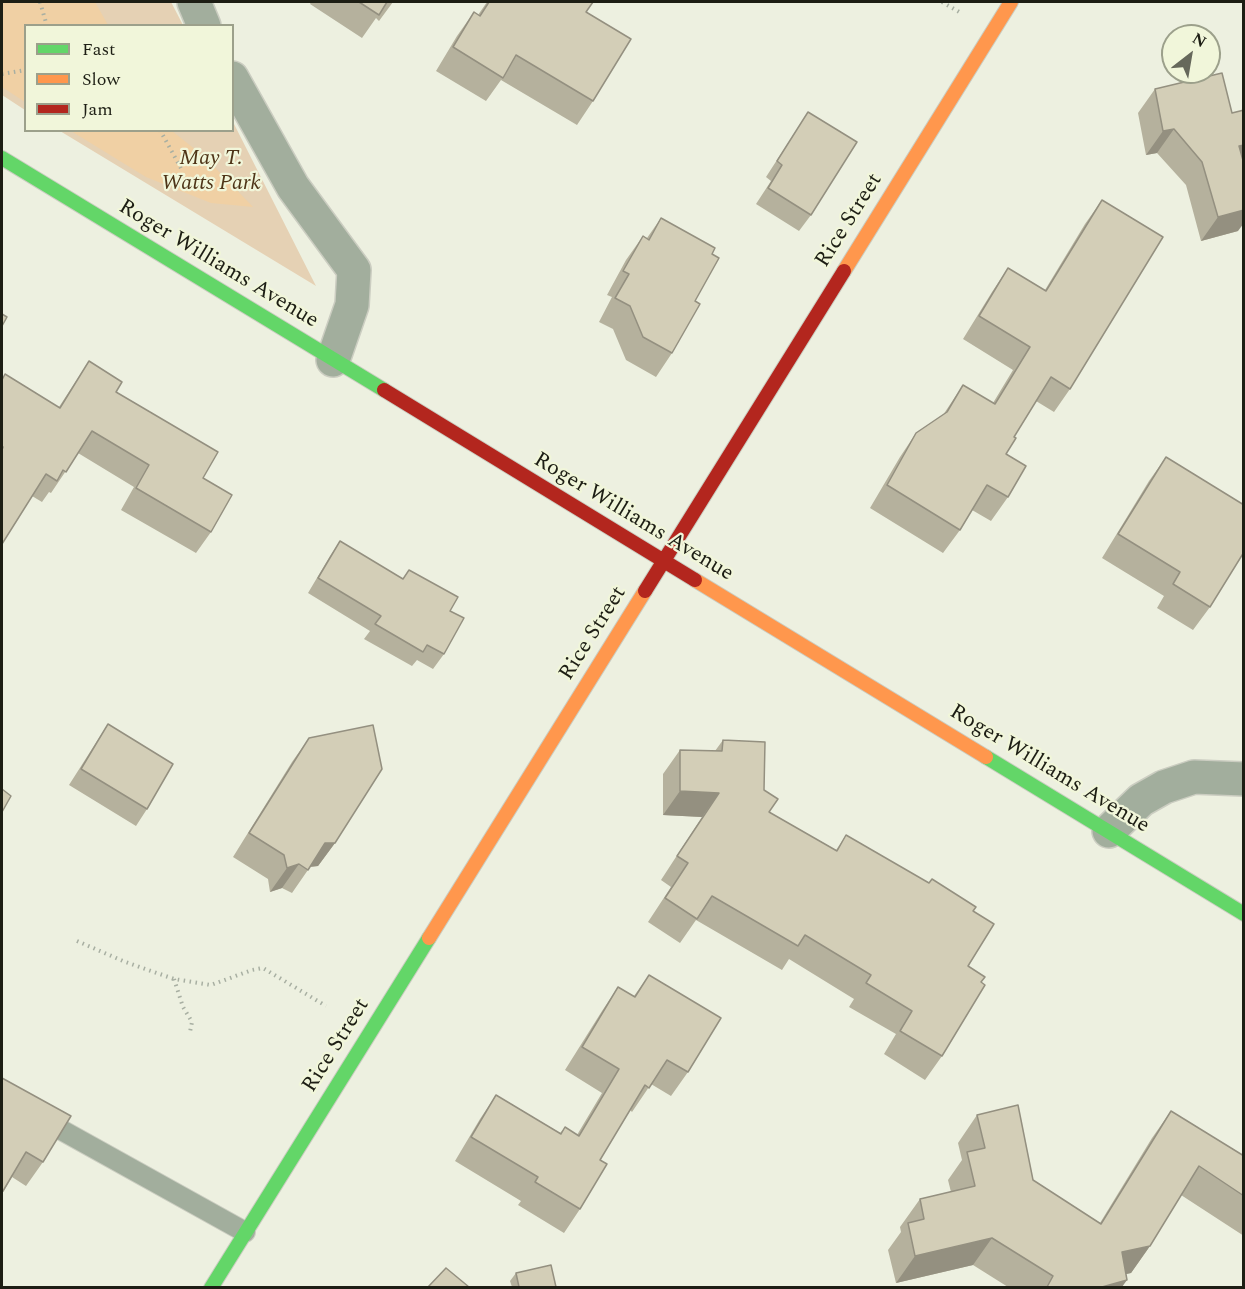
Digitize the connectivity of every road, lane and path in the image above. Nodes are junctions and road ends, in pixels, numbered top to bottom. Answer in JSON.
{"nodes":[{"id":1,"x":40,"y":2,"type":"edge"},
{"id":2,"x":194,"y":2,"type":"edge"},
{"id":3,"x":1011,"y":2,"type":"edge"},
{"id":4,"x":46,"y":24,"type":"edge"},
{"id":5,"x":203,"y":24,"type":"edge"},
{"id":6,"x":24,"y":70,"type":"edge"},
{"id":7,"x":2,"y":74,"type":"edge"},
{"id":8,"x":234,"y":82,"type":"edge"},
{"id":9,"x":161,"y":132,"type":"edge"},
{"id":10,"x":2,"y":158,"type":"edge"},
{"id":11,"x":183,"y":172,"type":"dead end"},
{"id":12,"x":333,"y":360,"type":"junction"},
{"id":13,"x":664,"y":561,"type":"junction"},
{"id":14,"x":1244,"y":778,"type":"edge"},
{"id":15,"x":1109,"y":831,"type":"junction"},
{"id":16,"x":1244,"y":914,"type":"edge"},
{"id":17,"x":77,"y":941,"type":"dead end"},
{"id":18,"x":174,"y":979,"type":"junction"},
{"id":19,"x":326,"y":1006,"type":"dead end"},
{"id":20,"x":190,"y":1032,"type":"dead end"},
{"id":21,"x":2,"y":1097,"type":"edge"},
{"id":22,"x":246,"y":1232,"type":"junction"},
{"id":23,"x":211,"y":1287,"type":"edge"}],
"edges":[{"from":1,"to":4,"type":"path"},
{"from":2,"to":5,"type":"street"},
{"from":3,"to":13,"type":"street","name":"Rice Street"},
{"from":6,"to":7,"type":"path"},
{"from":8,"to":12,"type":"street"},
{"from":9,"to":11,"type":"path"},
{"from":10,"to":12,"type":"street","name":"Roger Williams Avenue"},
{"from":12,"to":13,"type":"street","name":"Roger Williams Avenue"},
{"from":13,"to":15,"type":"street","name":"Roger Williams Avenue"},
{"from":13,"to":22,"type":"street","name":"Rice Street"},
{"from":14,"to":15,"type":"street"},
{"from":15,"to":16,"type":"street","name":"Roger Williams Avenue"},
{"from":17,"to":18,"type":"path"},
{"from":18,"to":19,"type":"path"},
{"from":18,"to":20,"type":"path"},
{"from":21,"to":22,"type":"lane"},
{"from":22,"to":23,"type":"street","name":"Rice Street"}]}
